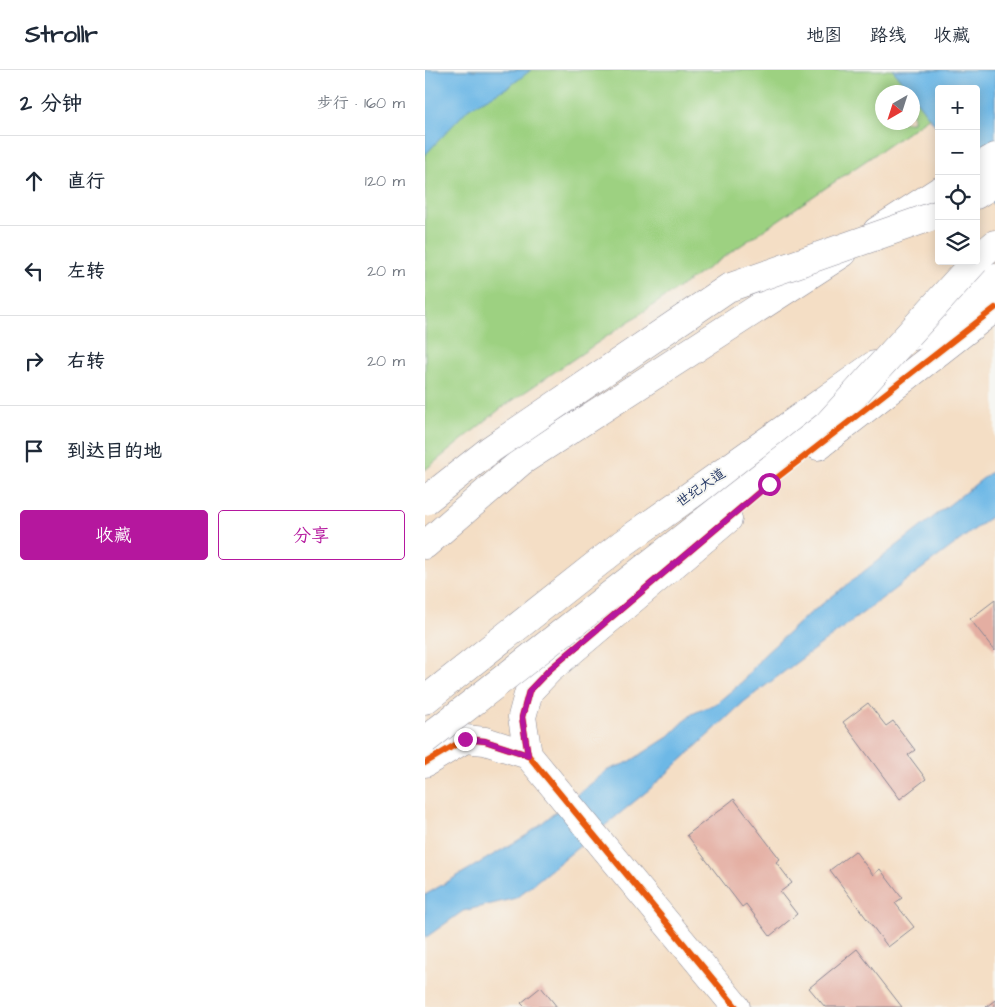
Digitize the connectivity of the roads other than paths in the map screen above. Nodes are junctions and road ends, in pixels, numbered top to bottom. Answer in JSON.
{"nodes":[{"id":1,"x":995,"y":157,"type":"edge"},
{"id":2,"x":980,"y":166,"type":"edge"},
{"id":3,"x":995,"y":183,"type":"edge"},
{"id":4,"x":980,"y":192,"type":"edge"},
{"id":5,"x":935,"y":200,"type":"edge"},
{"id":6,"x":935,"y":201,"type":"edge"},
{"id":7,"x":983,"y":254,"type":"edge"},
{"id":8,"x":991,"y":291,"type":"edge"},
{"id":9,"x":425,"y":501,"type":"edge"},
{"id":10,"x":425,"y":545,"type":"edge"},
{"id":11,"x":425,"y":700,"type":"edge"},
{"id":12,"x":425,"y":740,"type":"edge"},
{"id":13,"x":528,"y":755,"type":"junction"},
{"id":14,"x":425,"y":763,"type":"edge"},
{"id":15,"x":736,"y":1007,"type":"edge"}],
"edges":[{"from":1,"to":2,"type":"main road"},
{"from":3,"to":4,"type":"main road"},
{"from":5,"to":9,"type":"main road","bridge":true},
{"from":6,"to":10,"type":"main road"},
{"from":7,"to":12,"type":"main road","bridge":true},
{"from":8,"to":11,"type":"main road","name":"世纪大道"},
{"from":8,"to":13,"type":"main road"},
{"from":13,"to":14,"type":"main road"},
{"from":13,"to":15,"type":"main road"}]}
